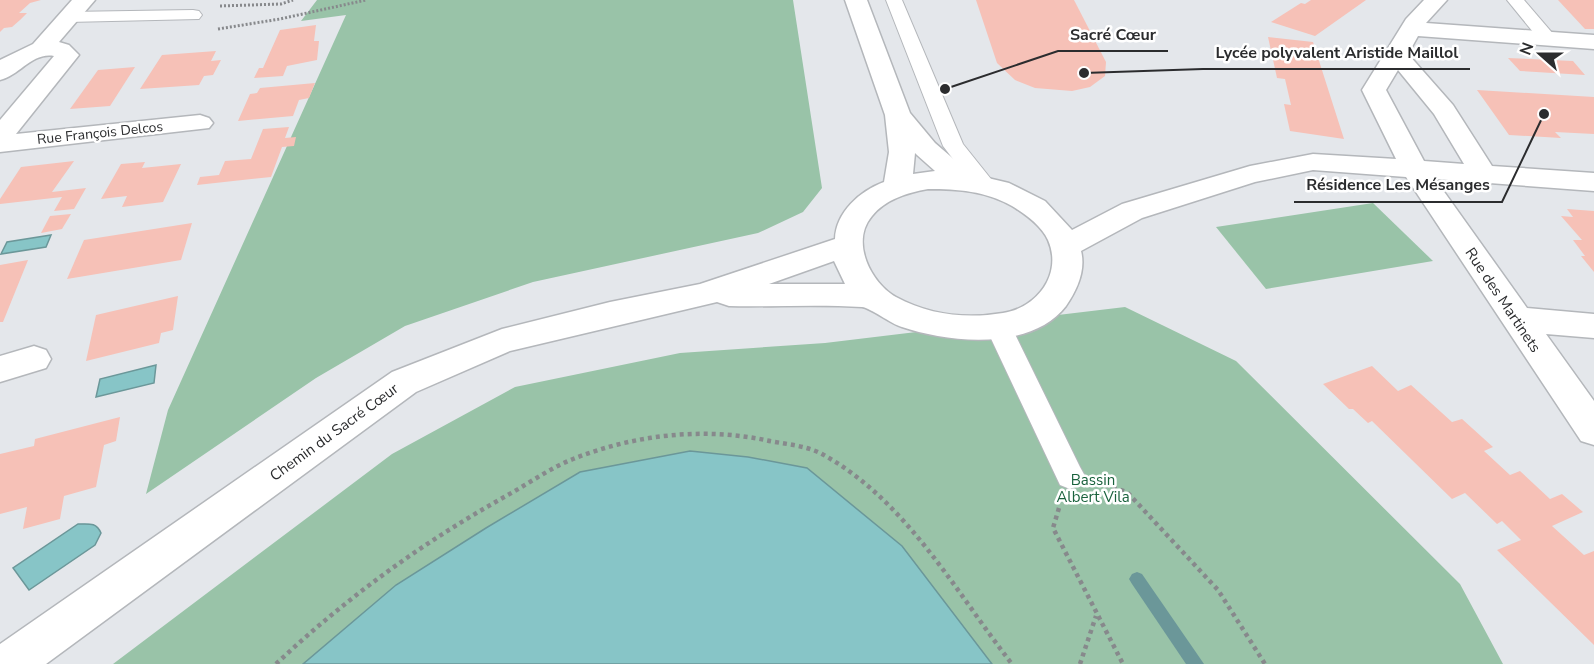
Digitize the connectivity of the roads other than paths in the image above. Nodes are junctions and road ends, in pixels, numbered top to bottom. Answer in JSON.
{"nodes":[{"id":1,"x":84,"y":0,"type":"edge"},
{"id":2,"x":856,"y":0,"type":"edge"},
{"id":3,"x":894,"y":0,"type":"edge"},
{"id":4,"x":1436,"y":0,"type":"edge"},
{"id":5,"x":1515,"y":0,"type":"edge"},
{"id":6,"x":194,"y":15,"type":"dead end"},
{"id":7,"x":68,"y":17,"type":"junction"},
{"id":8,"x":1411,"y":29,"type":"junction"},
{"id":9,"x":1548,"y":39,"type":"junction"},
{"id":10,"x":1594,"y":42,"type":"edge"},
{"id":11,"x":40,"y":50,"type":"junction"},
{"id":12,"x":1395,"y":55,"type":"junction"},
{"id":13,"x":0,"y":73,"type":"edge"},
{"id":14,"x":898,"y":115,"type":"junction"},
{"id":15,"x":200,"y":123,"type":"dead end"},
{"id":16,"x":0,"y":138,"type":"edge"},
{"id":17,"x":0,"y":144,"type":"edge"},
{"id":18,"x":1414,"y":169,"type":"junction"},
{"id":19,"x":1483,"y":174,"type":"junction"},
{"id":20,"x":973,"y":182,"type":"junction"},
{"id":21,"x":1594,"y":182,"type":"edge"},
{"id":22,"x":897,"y":187,"type":"junction"},
{"id":23,"x":1132,"y":211,"type":"junction"},
{"id":24,"x":1044,"y":215,"type":"junction"},
{"id":25,"x":847,"y":246,"type":"junction"},
{"id":26,"x":1066,"y":246,"type":"junction"},
{"id":27,"x":703,"y":295,"type":"junction"},
{"id":28,"x":872,"y":296,"type":"junction"},
{"id":29,"x":1515,"y":319,"type":"junction"},
{"id":30,"x":1594,"y":326,"type":"edge"},
{"id":31,"x":999,"y":328,"type":"junction"},
{"id":32,"x":34,"y":359,"type":"dead end"},
{"id":33,"x":0,"y":369,"type":"edge"},
{"id":34,"x":1594,"y":430,"type":"edge"},
{"id":35,"x":1070,"y":476,"type":"road end"},
{"id":36,"x":9,"y":664,"type":"edge"}],
"edges":[{"from":1,"to":7,"type":"street"},
{"from":2,"to":14,"type":"street"},
{"from":3,"to":20,"type":"lane"},
{"from":4,"to":8,"type":"street"},
{"from":5,"to":9,"type":"lane"},
{"from":6,"to":7,"type":"lane"},
{"from":7,"to":11,"type":"street"},
{"from":8,"to":9,"type":"street"},
{"from":8,"to":12,"type":"street"},
{"from":9,"to":10,"type":"street"},
{"from":11,"to":13,"type":"street"},
{"from":11,"to":16,"type":"street"},
{"from":12,"to":18,"type":"street","name":"Rue des Martinets"},
{"from":12,"to":19,"type":"street"},
{"from":14,"to":20,"type":"street"},
{"from":14,"to":22,"type":"street"},
{"from":15,"to":17,"type":"street","name":"Rue François Delcos"},
{"from":18,"to":19,"type":"street"},
{"from":18,"to":23,"type":"street"},
{"from":18,"to":29,"type":"street","name":"Rue des Martinets"},
{"from":19,"to":21,"type":"street"},
{"from":20,"to":22,"type":"street"},
{"from":20,"to":24,"type":"street"},
{"from":22,"to":25,"type":"street"},
{"from":23,"to":24,"type":"street"},
{"from":23,"to":26,"type":"street"},
{"from":24,"to":26,"type":"street"},
{"from":25,"to":27,"type":"street","name":"Chemin du Sacré Cœur"},
{"from":25,"to":28,"type":"street"},
{"from":26,"to":31,"type":"street"},
{"from":27,"to":28,"type":"street","name":"Chemin du Sacré Cœur"},
{"from":27,"to":36,"type":"street","name":"Chemin du Sacré Cœur"},
{"from":28,"to":31,"type":"street"},
{"from":29,"to":30,"type":"street"},
{"from":29,"to":34,"type":"street","name":"Rue des Martinets"},
{"from":31,"to":35,"type":"lane"},
{"from":32,"to":33,"type":"street"}]}
